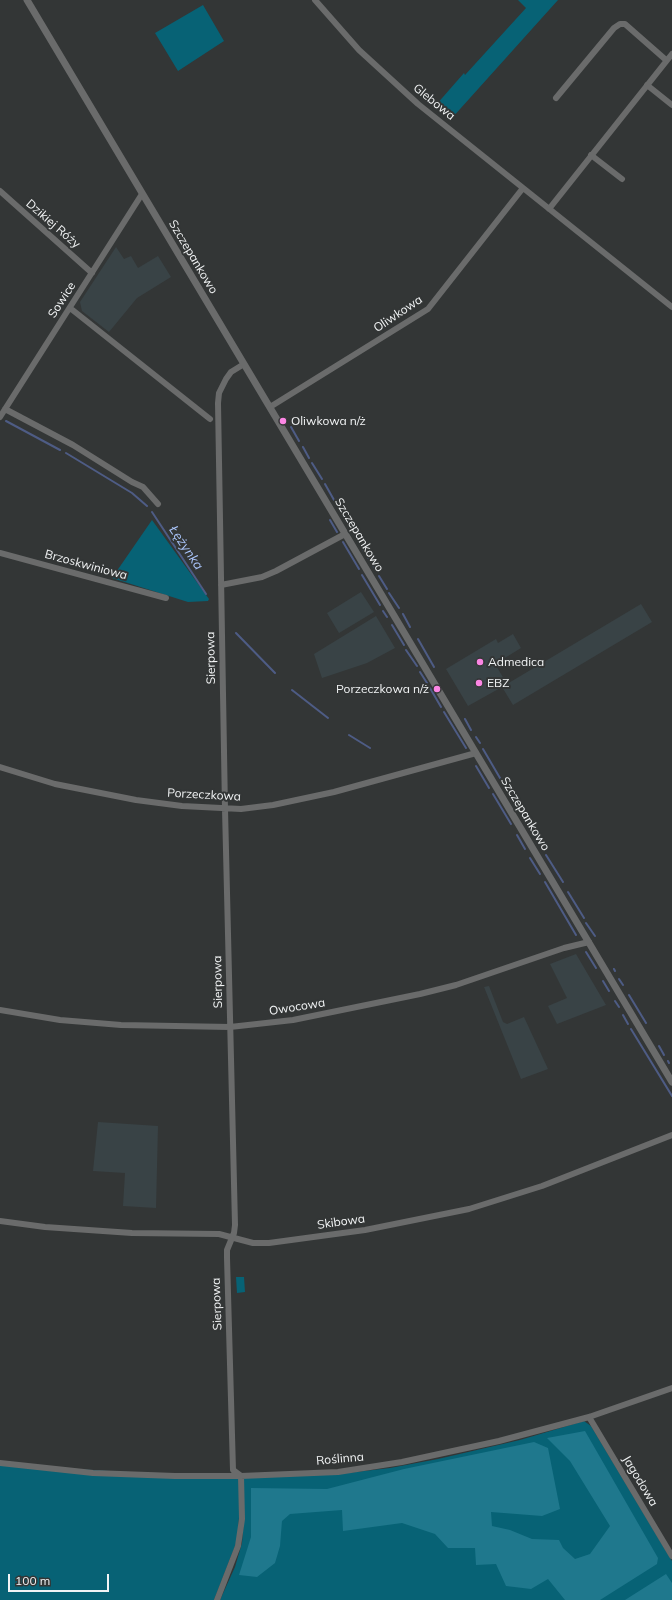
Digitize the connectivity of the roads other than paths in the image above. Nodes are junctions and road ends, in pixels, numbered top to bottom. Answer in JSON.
{"nodes":[{"id":1,"x":27,"y":0,"type":"edge"},
{"id":2,"x":315,"y":0,"type":"edge"},
{"id":3,"x":672,"y":54,"type":"edge"},
{"id":4,"x":666,"y":60,"type":"junction"},
{"id":5,"x":647,"y":86,"type":"junction"},
{"id":6,"x":556,"y":98,"type":"dead end"},
{"id":7,"x":672,"y":105,"type":"edge"},
{"id":8,"x":591,"y":155,"type":"junction"},
{"id":9,"x":622,"y":179,"type":"dead end"},
{"id":10,"x":523,"y":188,"type":"junction"},
{"id":11,"x":0,"y":191,"type":"edge"},
{"id":12,"x":142,"y":194,"type":"junction"},
{"id":13,"x":549,"y":209,"type":"junction"},
{"id":14,"x":92,"y":273,"type":"junction"},
{"id":15,"x":672,"y":307,"type":"edge"},
{"id":16,"x":70,"y":308,"type":"junction"},
{"id":17,"x":244,"y":364,"type":"junction"},
{"id":18,"x":270,"y":407,"type":"junction"},
{"id":19,"x":5,"y":409,"type":"junction"},
{"id":20,"x":0,"y":417,"type":"edge"},
{"id":21,"x":210,"y":419,"type":"dead end"},
{"id":22,"x":158,"y":504,"type":"dead end"},
{"id":23,"x":345,"y":534,"type":"junction"},
{"id":24,"x":0,"y":553,"type":"edge"},
{"id":25,"x":221,"y":585,"type":"junction"},
{"id":26,"x":166,"y":598,"type":"dead end"},
{"id":27,"x":476,"y":753,"type":"junction"},
{"id":28,"x":0,"y":767,"type":"edge"},
{"id":29,"x":225,"y":809,"type":"junction"},
{"id":30,"x":589,"y":942,"type":"junction"},
{"id":31,"x":0,"y":1010,"type":"edge"},
{"id":32,"x":230,"y":1027,"type":"junction"},
{"id":33,"x":672,"y":1082,"type":"edge"},
{"id":34,"x":672,"y":1135,"type":"edge"},
{"id":35,"x":0,"y":1221,"type":"edge"},
{"id":36,"x":233,"y":1237,"type":"junction"},
{"id":37,"x":672,"y":1388,"type":"edge"},
{"id":38,"x":589,"y":1417,"type":"junction"},
{"id":39,"x":0,"y":1463,"type":"edge"},
{"id":40,"x":241,"y":1476,"type":"junction"},
{"id":41,"x":672,"y":1556,"type":"edge"},
{"id":42,"x":217,"y":1600,"type":"edge"}],
"edges":[{"from":1,"to":12,"type":"street","name":"Szczepankowo"},
{"from":2,"to":10,"type":"street","name":"Glebowa"},
{"from":3,"to":4,"type":"street"},
{"from":4,"to":5,"type":"street"},
{"from":4,"to":6,"type":"street"},
{"from":5,"to":7,"type":"street"},
{"from":5,"to":8,"type":"street"},
{"from":8,"to":9,"type":"street"},
{"from":8,"to":13,"type":"street"},
{"from":10,"to":13,"type":"street","name":"Glebowa"},
{"from":10,"to":18,"type":"street","name":"Oliwkowa"},
{"from":11,"to":14,"type":"street","name":"Dzikiej Róży"},
{"from":12,"to":14,"type":"street","name":"Sowice"},
{"from":12,"to":17,"type":"street","name":"Szczepankowo"},
{"from":13,"to":15,"type":"street","name":"Glebowa"},
{"from":14,"to":16,"type":"street","name":"Sowice"},
{"from":16,"to":19,"type":"street","name":"Sowice"},
{"from":16,"to":21,"type":"street"},
{"from":17,"to":18,"type":"street","name":"Szczepankowo"},
{"from":17,"to":25,"type":"street","name":"Sierpowa"},
{"from":18,"to":23,"type":"street","name":"Szczepankowo"},
{"from":19,"to":20,"type":"street","name":"Sowice"},
{"from":19,"to":22,"type":"street"},
{"from":23,"to":25,"type":"street"},
{"from":23,"to":27,"type":"street","name":"Szczepankowo"},
{"from":24,"to":26,"type":"street","name":"Brzoskwiniowa"},
{"from":25,"to":29,"type":"street","name":"Sierpowa"},
{"from":27,"to":29,"type":"street","name":"Porzeczkowa"},
{"from":27,"to":30,"type":"street","name":"Szczepankowo"},
{"from":28,"to":29,"type":"street","name":"Porzeczkowa"},
{"from":29,"to":32,"type":"street","name":"Sierpowa"},
{"from":30,"to":32,"type":"street","name":"Owocowa"},
{"from":30,"to":33,"type":"street","name":"Szczepankowo"},
{"from":31,"to":32,"type":"street","name":"Owocowa"},
{"from":32,"to":36,"type":"street","name":"Sierpowa"},
{"from":34,"to":36,"type":"street","name":"Skibowa"},
{"from":35,"to":36,"type":"street","name":"Skibowa"},
{"from":36,"to":40,"type":"street","name":"Sierpowa"},
{"from":37,"to":38,"type":"street","name":"Roślinna"},
{"from":38,"to":40,"type":"street","name":"Roślinna"},
{"from":38,"to":41,"type":"street","name":"Jagodowa"},
{"from":39,"to":40,"type":"street","name":"Roślinna"},
{"from":40,"to":42,"type":"street","name":"Sierpowa"}]}
